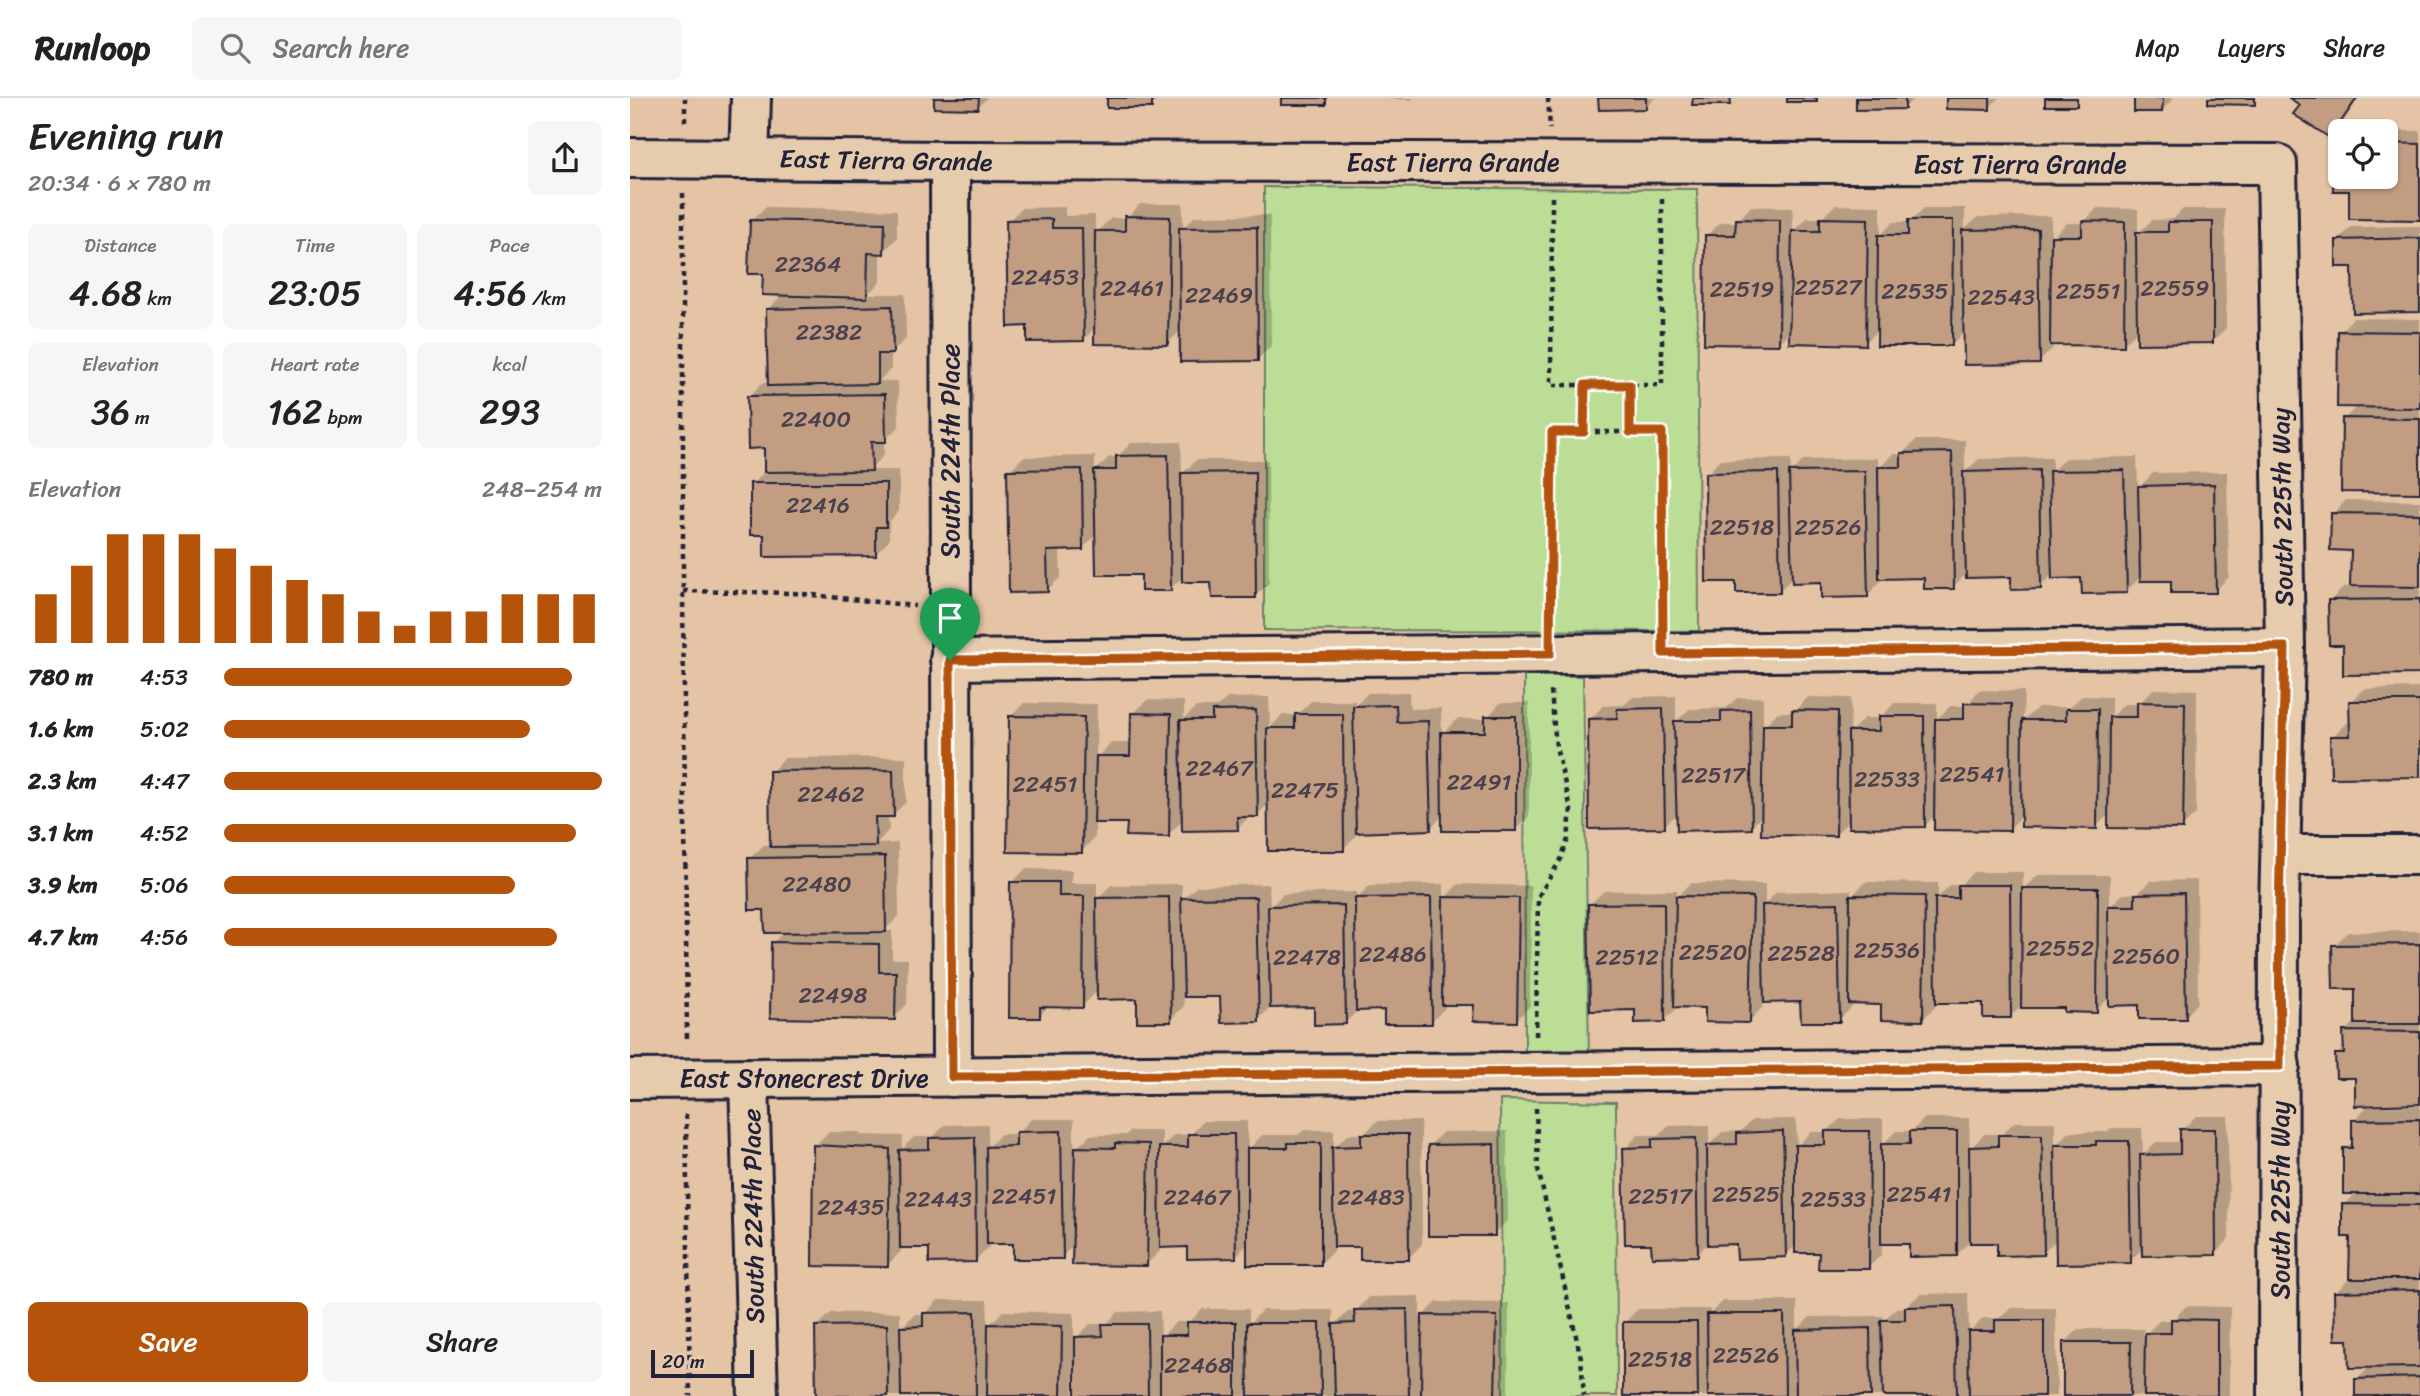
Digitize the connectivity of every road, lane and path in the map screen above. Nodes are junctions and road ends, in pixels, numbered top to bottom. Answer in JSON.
{"nodes":[{"id":1,"x":685,"y":98,"type":"edge"},
{"id":2,"x":751,"y":98,"type":"edge"},
{"id":3,"x":1548,"y":98,"type":"edge"},
{"id":4,"x":630,"y":158,"type":"edge"},
{"id":5,"x":684,"y":158,"type":"junction"},
{"id":6,"x":749,"y":159,"type":"junction"},
{"id":7,"x":950,"y":161,"type":"junction"},
{"id":8,"x":1552,"y":162,"type":"junction"},
{"id":9,"x":1662,"y":163,"type":"junction"},
{"id":10,"x":2277,"y":164,"type":"joint"},
{"id":11,"x":1585,"y":385,"type":"junction"},
{"id":12,"x":1630,"y":385,"type":"junction"},
{"id":13,"x":1584,"y":432,"type":"junction"},
{"id":14,"x":1630,"y":432,"type":"junction"},
{"id":15,"x":683,"y":591,"type":"junction"},
{"id":16,"x":950,"y":610,"type":"junction"},
{"id":17,"x":2285,"y":647,"type":"junction"},
{"id":18,"x":1663,"y":653,"type":"junction"},
{"id":19,"x":1550,"y":654,"type":"junction"},
{"id":20,"x":950,"y":660,"type":"junction"},
{"id":21,"x":2281,"y":855,"type":"junction"},
{"id":22,"x":2420,"y":855,"type":"edge"},
{"id":23,"x":2280,"y":1066,"type":"junction"},
{"id":24,"x":1536,"y":1072,"type":"junction"},
{"id":25,"x":952,"y":1077,"type":"junction"},
{"id":26,"x":686,"y":1079,"type":"junction"},
{"id":27,"x":749,"y":1079,"type":"junction"},
{"id":28,"x":630,"y":1080,"type":"edge"},
{"id":29,"x":690,"y":1396,"type":"edge"},
{"id":30,"x":758,"y":1396,"type":"edge"},
{"id":31,"x":1584,"y":1396,"type":"edge"},
{"id":32,"x":2278,"y":1396,"type":"edge"}],
"edges":[{"from":1,"to":5,"type":"path"},
{"from":2,"to":6,"type":"street"},
{"from":3,"to":8,"type":"path"},
{"from":4,"to":5,"type":"street","name":"East Tierra Grande"},
{"from":5,"to":6,"type":"street","name":"East Tierra Grande"},
{"from":5,"to":15,"type":"path"},
{"from":6,"to":7,"type":"street","name":"East Tierra Grande"},
{"from":7,"to":8,"type":"street","name":"East Tierra Grande"},
{"from":7,"to":16,"type":"street","name":"South 224th Place"},
{"from":8,"to":9,"type":"street","name":"East Tierra Grande"},
{"from":8,"to":11,"type":"path"},
{"from":9,"to":10,"type":"street","name":"East Tierra Grande"},
{"from":9,"to":12,"type":"path"},
{"from":10,"to":17,"type":"street","name":"South 225th Way"},
{"from":11,"to":12,"type":"path"},
{"from":11,"to":13,"type":"path"},
{"from":12,"to":14,"type":"path"},
{"from":13,"to":14,"type":"path"},
{"from":13,"to":19,"type":"path"},
{"from":14,"to":18,"type":"path"},
{"from":15,"to":16,"type":"path"},
{"from":15,"to":26,"type":"path"},
{"from":16,"to":20,"type":"street","name":"South 224th Place"},
{"from":17,"to":18,"type":"street"},
{"from":17,"to":21,"type":"street","name":"South 225th Way"},
{"from":18,"to":19,"type":"street"},
{"from":19,"to":20,"type":"street"},
{"from":19,"to":24,"type":"path"},
{"from":20,"to":25,"type":"street","name":"South 224th Place"},
{"from":21,"to":22,"type":"street"},
{"from":21,"to":23,"type":"street","name":"South 225th Way"},
{"from":23,"to":24,"type":"street","name":"East Stonecrest Drive"},
{"from":23,"to":32,"type":"street","name":"South 225th Way"},
{"from":24,"to":25,"type":"street","name":"East Stonecrest Drive"},
{"from":24,"to":31,"type":"path"},
{"from":25,"to":27,"type":"street","name":"East Stonecrest Drive"},
{"from":26,"to":27,"type":"street","name":"East Stonecrest Drive"},
{"from":26,"to":28,"type":"street","name":"East Stonecrest Drive"},
{"from":26,"to":29,"type":"path"},
{"from":27,"to":30,"type":"street","name":"South 224th Place"}]}
